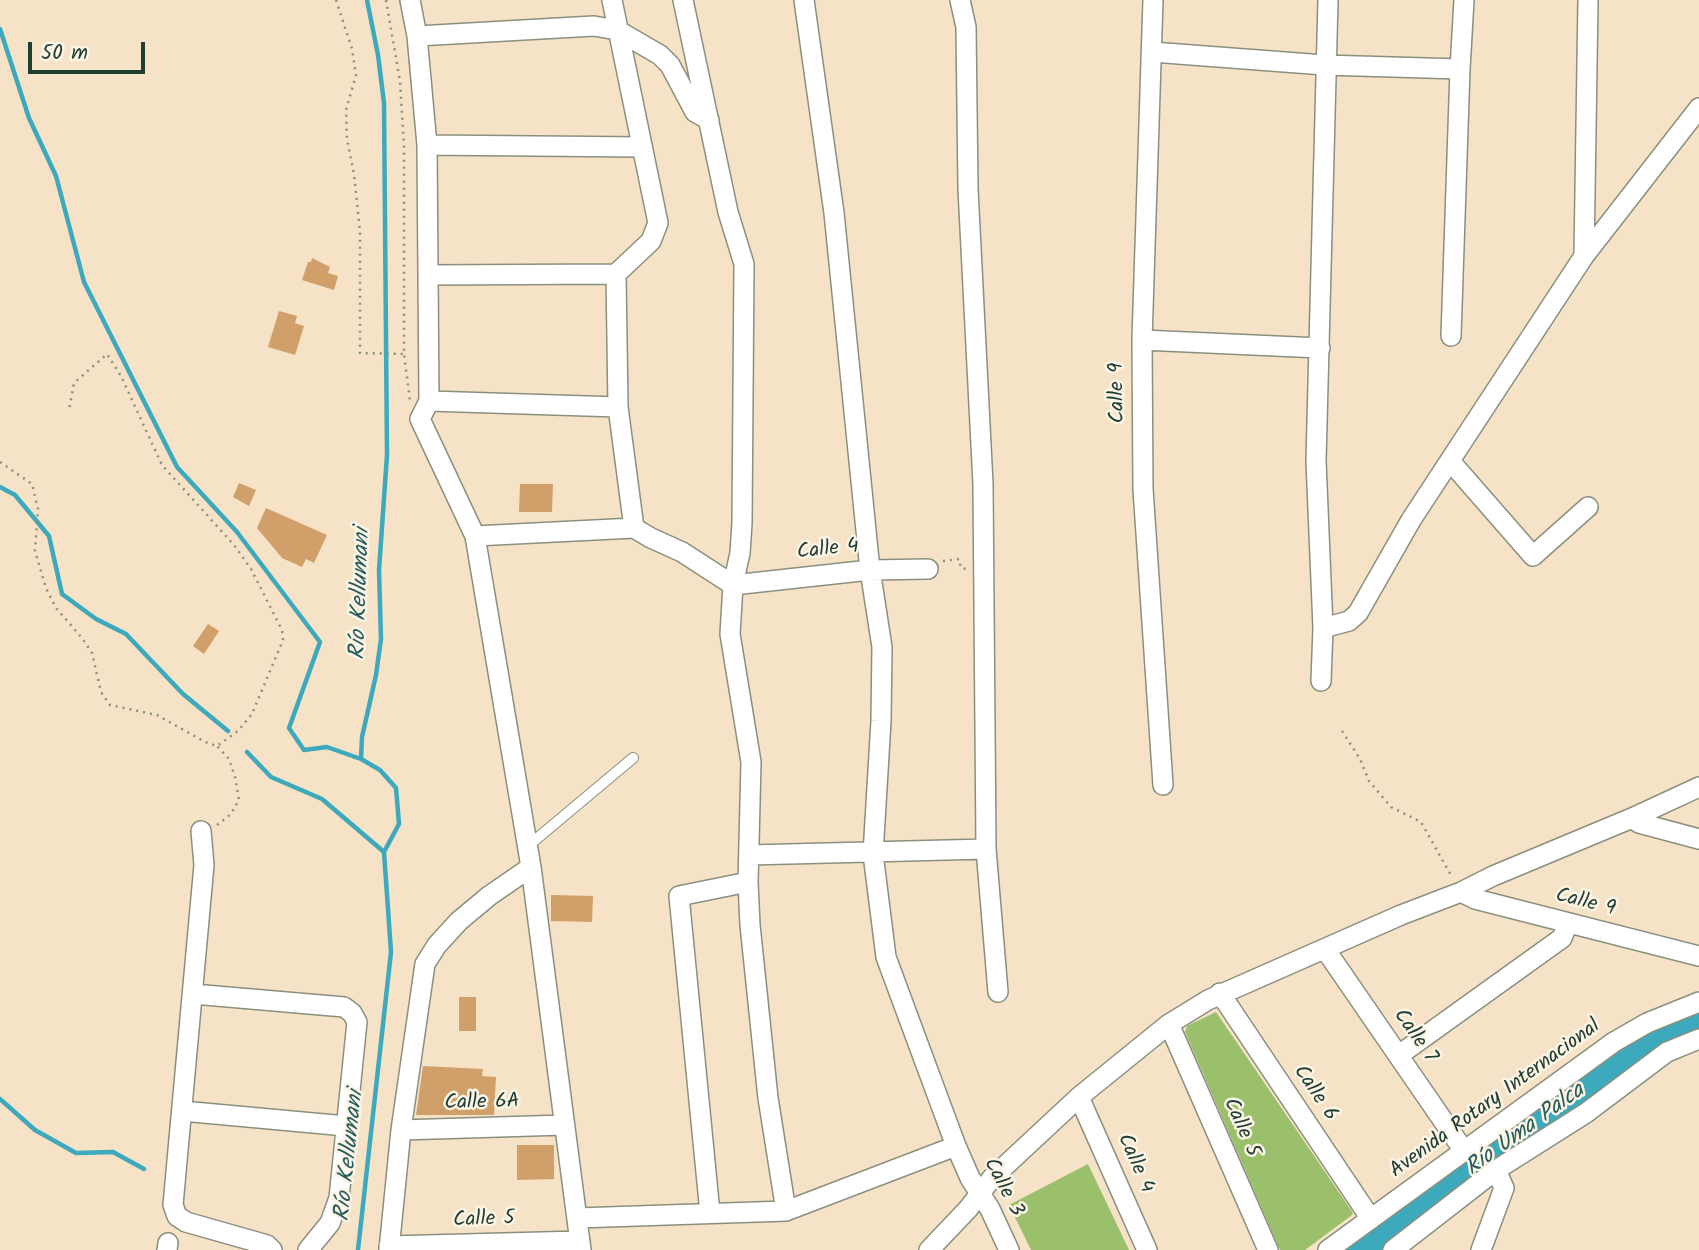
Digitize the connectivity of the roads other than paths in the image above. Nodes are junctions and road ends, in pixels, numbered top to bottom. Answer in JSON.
{"nodes":[{"id":1,"x":410,"y":0,"type":"edge"},
{"id":2,"x":612,"y":0,"type":"edge"},
{"id":3,"x":683,"y":0,"type":"edge"},
{"id":4,"x":804,"y":0,"type":"edge"},
{"id":5,"x":960,"y":0,"type":"edge"},
{"id":6,"x":1153,"y":0,"type":"edge"},
{"id":7,"x":1328,"y":0,"type":"edge"},
{"id":8,"x":1464,"y":0,"type":"edge"},
{"id":9,"x":1588,"y":0,"type":"edge"},
{"id":10,"x":617,"y":30,"type":"junction"},
{"id":11,"x":417,"y":36,"type":"junction"},
{"id":12,"x":1152,"y":52,"type":"junction"},
{"id":13,"x":1324,"y":65,"type":"junction"},
{"id":14,"x":1460,"y":69,"type":"junction"},
{"id":15,"x":1699,"y":108,"type":"edge"},
{"id":16,"x":709,"y":120,"type":"junction"},
{"id":17,"x":427,"y":145,"type":"junction"},
{"id":18,"x":642,"y":147,"type":"junction"},
{"id":19,"x":1584,"y":256,"type":"junction"},
{"id":20,"x":615,"y":274,"type":"junction"},
{"id":21,"x":429,"y":275,"type":"junction"},
{"id":22,"x":1451,"y":336,"type":"dead end"},
{"id":23,"x":1142,"y":340,"type":"junction"},
{"id":24,"x":1320,"y":348,"type":"junction"},
{"id":25,"x":429,"y":401,"type":"junction"},
{"id":26,"x":618,"y":407,"type":"junction"},
{"id":27,"x":1450,"y":461,"type":"junction"},
{"id":28,"x":1588,"y":507,"type":"dead end"},
{"id":29,"x":634,"y":528,"type":"junction"},
{"id":30,"x":474,"y":536,"type":"junction"},
{"id":31,"x":870,"y":569,"type":"junction"},
{"id":32,"x":928,"y":569,"type":"road end"},
{"id":33,"x":733,"y":585,"type":"junction"},
{"id":34,"x":1323,"y":628,"type":"junction"},
{"id":35,"x":1321,"y":681,"type":"dead end"},
{"id":36,"x":633,"y":758,"type":"dead end"},
{"id":37,"x":1163,"y":785,"type":"dead end"},
{"id":38,"x":1699,"y":787,"type":"edge"},
{"id":39,"x":1632,"y":818,"type":"junction"},
{"id":40,"x":201,"y":831,"type":"road end"},
{"id":41,"x":1699,"y":838,"type":"edge"},
{"id":42,"x":528,"y":846,"type":"junction"},
{"id":43,"x":986,"y":849,"type":"junction"},
{"id":44,"x":873,"y":854,"type":"junction"},
{"id":45,"x":749,"y":855,"type":"junction"},
{"id":46,"x":531,"y":867,"type":"junction"},
{"id":47,"x":748,"y":883,"type":"junction"},
{"id":48,"x":1461,"y":892,"type":"junction"},
{"id":49,"x":1568,"y":923,"type":"junction"},
{"id":50,"x":1325,"y":949,"type":"junction"},
{"id":51,"x":1699,"y":956,"type":"edge"},
{"id":52,"x":998,"y":992,"type":"dead end"},
{"id":53,"x":1220,"y":993,"type":"junction"},
{"id":54,"x":192,"y":994,"type":"junction"},
{"id":55,"x":1699,"y":1002,"type":"edge"},
{"id":56,"x":1169,"y":1024,"type":"junction"},
{"id":57,"x":1699,"y":1039,"type":"edge"},
{"id":58,"x":1399,"y":1055,"type":"junction"},
{"id":59,"x":1079,"y":1097,"type":"junction"},
{"id":60,"x":182,"y":1111,"type":"junction"},
{"id":61,"x":564,"y":1125,"type":"junction"},
{"id":62,"x":346,"y":1126,"type":"junction"},
{"id":63,"x":401,"y":1130,"type":"junction"},
{"id":64,"x":957,"y":1146,"type":"junction"},
{"id":65,"x":1464,"y":1150,"type":"junction"},
{"id":66,"x":1496,"y":1170,"type":"junction"},
{"id":67,"x":980,"y":1194,"type":"junction"},
{"id":68,"x":786,"y":1211,"type":"junction"},
{"id":69,"x":710,"y":1213,"type":"junction"},
{"id":70,"x":577,"y":1218,"type":"junction"},
{"id":71,"x":1371,"y":1219,"type":"junction"},
{"id":72,"x":581,"y":1245,"type":"edge"},
{"id":73,"x":389,"y":1248,"type":"edge"},
{"id":74,"x":272,"y":1250,"type":"edge"},
{"id":75,"x":308,"y":1250,"type":"edge"},
{"id":76,"x":929,"y":1250,"type":"edge"},
{"id":77,"x":1009,"y":1250,"type":"edge"},
{"id":78,"x":1147,"y":1250,"type":"edge"},
{"id":79,"x":1268,"y":1250,"type":"edge"},
{"id":80,"x":1328,"y":1250,"type":"edge"},
{"id":81,"x":1393,"y":1250,"type":"edge"},
{"id":82,"x":1481,"y":1250,"type":"edge"}],
"edges":[{"from":1,"to":11,"type":"street"},
{"from":2,"to":10,"type":"street"},
{"from":3,"to":16,"type":"street"},
{"from":4,"to":31,"type":"street","name":"Calle 3"},
{"from":5,"to":43,"type":"street"},
{"from":6,"to":12,"type":"street","name":"Calle 9"},
{"from":7,"to":13,"type":"street"},
{"from":8,"to":14,"type":"street"},
{"from":9,"to":19,"type":"street"},
{"from":10,"to":11,"type":"street"},
{"from":10,"to":16,"type":"street"},
{"from":10,"to":18,"type":"street"},
{"from":11,"to":17,"type":"street"},
{"from":12,"to":13,"type":"street"},
{"from":12,"to":23,"type":"street","name":"Calle 9"},
{"from":13,"to":14,"type":"street"},
{"from":13,"to":24,"type":"street"},
{"from":14,"to":22,"type":"street"},
{"from":15,"to":19,"type":"street"},
{"from":16,"to":33,"type":"street"},
{"from":17,"to":18,"type":"street"},
{"from":17,"to":21,"type":"street"},
{"from":18,"to":20,"type":"street"},
{"from":19,"to":27,"type":"street"},
{"from":20,"to":21,"type":"street"},
{"from":20,"to":26,"type":"street"},
{"from":21,"to":25,"type":"street"},
{"from":23,"to":24,"type":"street"},
{"from":23,"to":37,"type":"street","name":"Calle 9"},
{"from":24,"to":34,"type":"street"},
{"from":25,"to":26,"type":"street"},
{"from":25,"to":30,"type":"street"},
{"from":26,"to":29,"type":"street"},
{"from":27,"to":28,"type":"street"},
{"from":27,"to":34,"type":"street"},
{"from":29,"to":30,"type":"street"},
{"from":29,"to":33,"type":"street"},
{"from":30,"to":42,"type":"street"},
{"from":31,"to":32,"type":"street","name":"Calle 4"},
{"from":31,"to":33,"type":"street","name":"Calle 4"},
{"from":31,"to":44,"type":"street","name":"Calle 3"},
{"from":33,"to":45,"type":"street"},
{"from":34,"to":35,"type":"street"},
{"from":36,"to":42,"type":"lane"},
{"from":38,"to":39,"type":"street"},
{"from":39,"to":41,"type":"street"},
{"from":39,"to":48,"type":"street"},
{"from":40,"to":54,"type":"street"},
{"from":42,"to":46,"type":"street"},
{"from":43,"to":44,"type":"street"},
{"from":43,"to":52,"type":"street"},
{"from":44,"to":45,"type":"street"},
{"from":44,"to":64,"type":"street","name":"Calle 3"},
{"from":45,"to":47,"type":"street"},
{"from":46,"to":61,"type":"street"},
{"from":46,"to":63,"type":"street"},
{"from":47,"to":68,"type":"street"},
{"from":47,"to":69,"type":"street"},
{"from":48,"to":49,"type":"street","name":"Calle 9"},
{"from":48,"to":50,"type":"street"},
{"from":49,"to":51,"type":"street","name":"Calle 9"},
{"from":49,"to":58,"type":"street"},
{"from":50,"to":53,"type":"street"},
{"from":50,"to":58,"type":"street","name":"Calle 7"},
{"from":53,"to":56,"type":"street"},
{"from":53,"to":71,"type":"street","name":"Calle 6"},
{"from":54,"to":60,"type":"street"},
{"from":54,"to":62,"type":"street"},
{"from":55,"to":65,"type":"street","name":"Avenida Rotary Internacional"},
{"from":56,"to":59,"type":"street"},
{"from":56,"to":79,"type":"street","name":"Calle 5"},
{"from":57,"to":66,"type":"street"},
{"from":58,"to":65,"type":"street","name":"Calle 7"},
{"from":59,"to":67,"type":"street"},
{"from":59,"to":78,"type":"street","name":"Calle 4"},
{"from":60,"to":62,"type":"street"},
{"from":60,"to":74,"type":"street"},
{"from":61,"to":63,"type":"street","name":"Calle 6A"},
{"from":61,"to":70,"type":"street"},
{"from":62,"to":75,"type":"street"},
{"from":63,"to":73,"type":"street"},
{"from":64,"to":67,"type":"street","name":"Calle 3"},
{"from":64,"to":68,"type":"street"},
{"from":65,"to":71,"type":"street","name":"Avenida Rotary Internacional"},
{"from":66,"to":81,"type":"street"},
{"from":66,"to":82,"type":"street"},
{"from":67,"to":76,"type":"street"},
{"from":67,"to":77,"type":"street","name":"Calle 3"},
{"from":68,"to":69,"type":"street"},
{"from":69,"to":70,"type":"street"},
{"from":70,"to":72,"type":"street"},
{"from":71,"to":80,"type":"street","name":"Avenida Rotary Internacional"},
{"from":72,"to":73,"type":"street","name":"Calle 5"}]}
